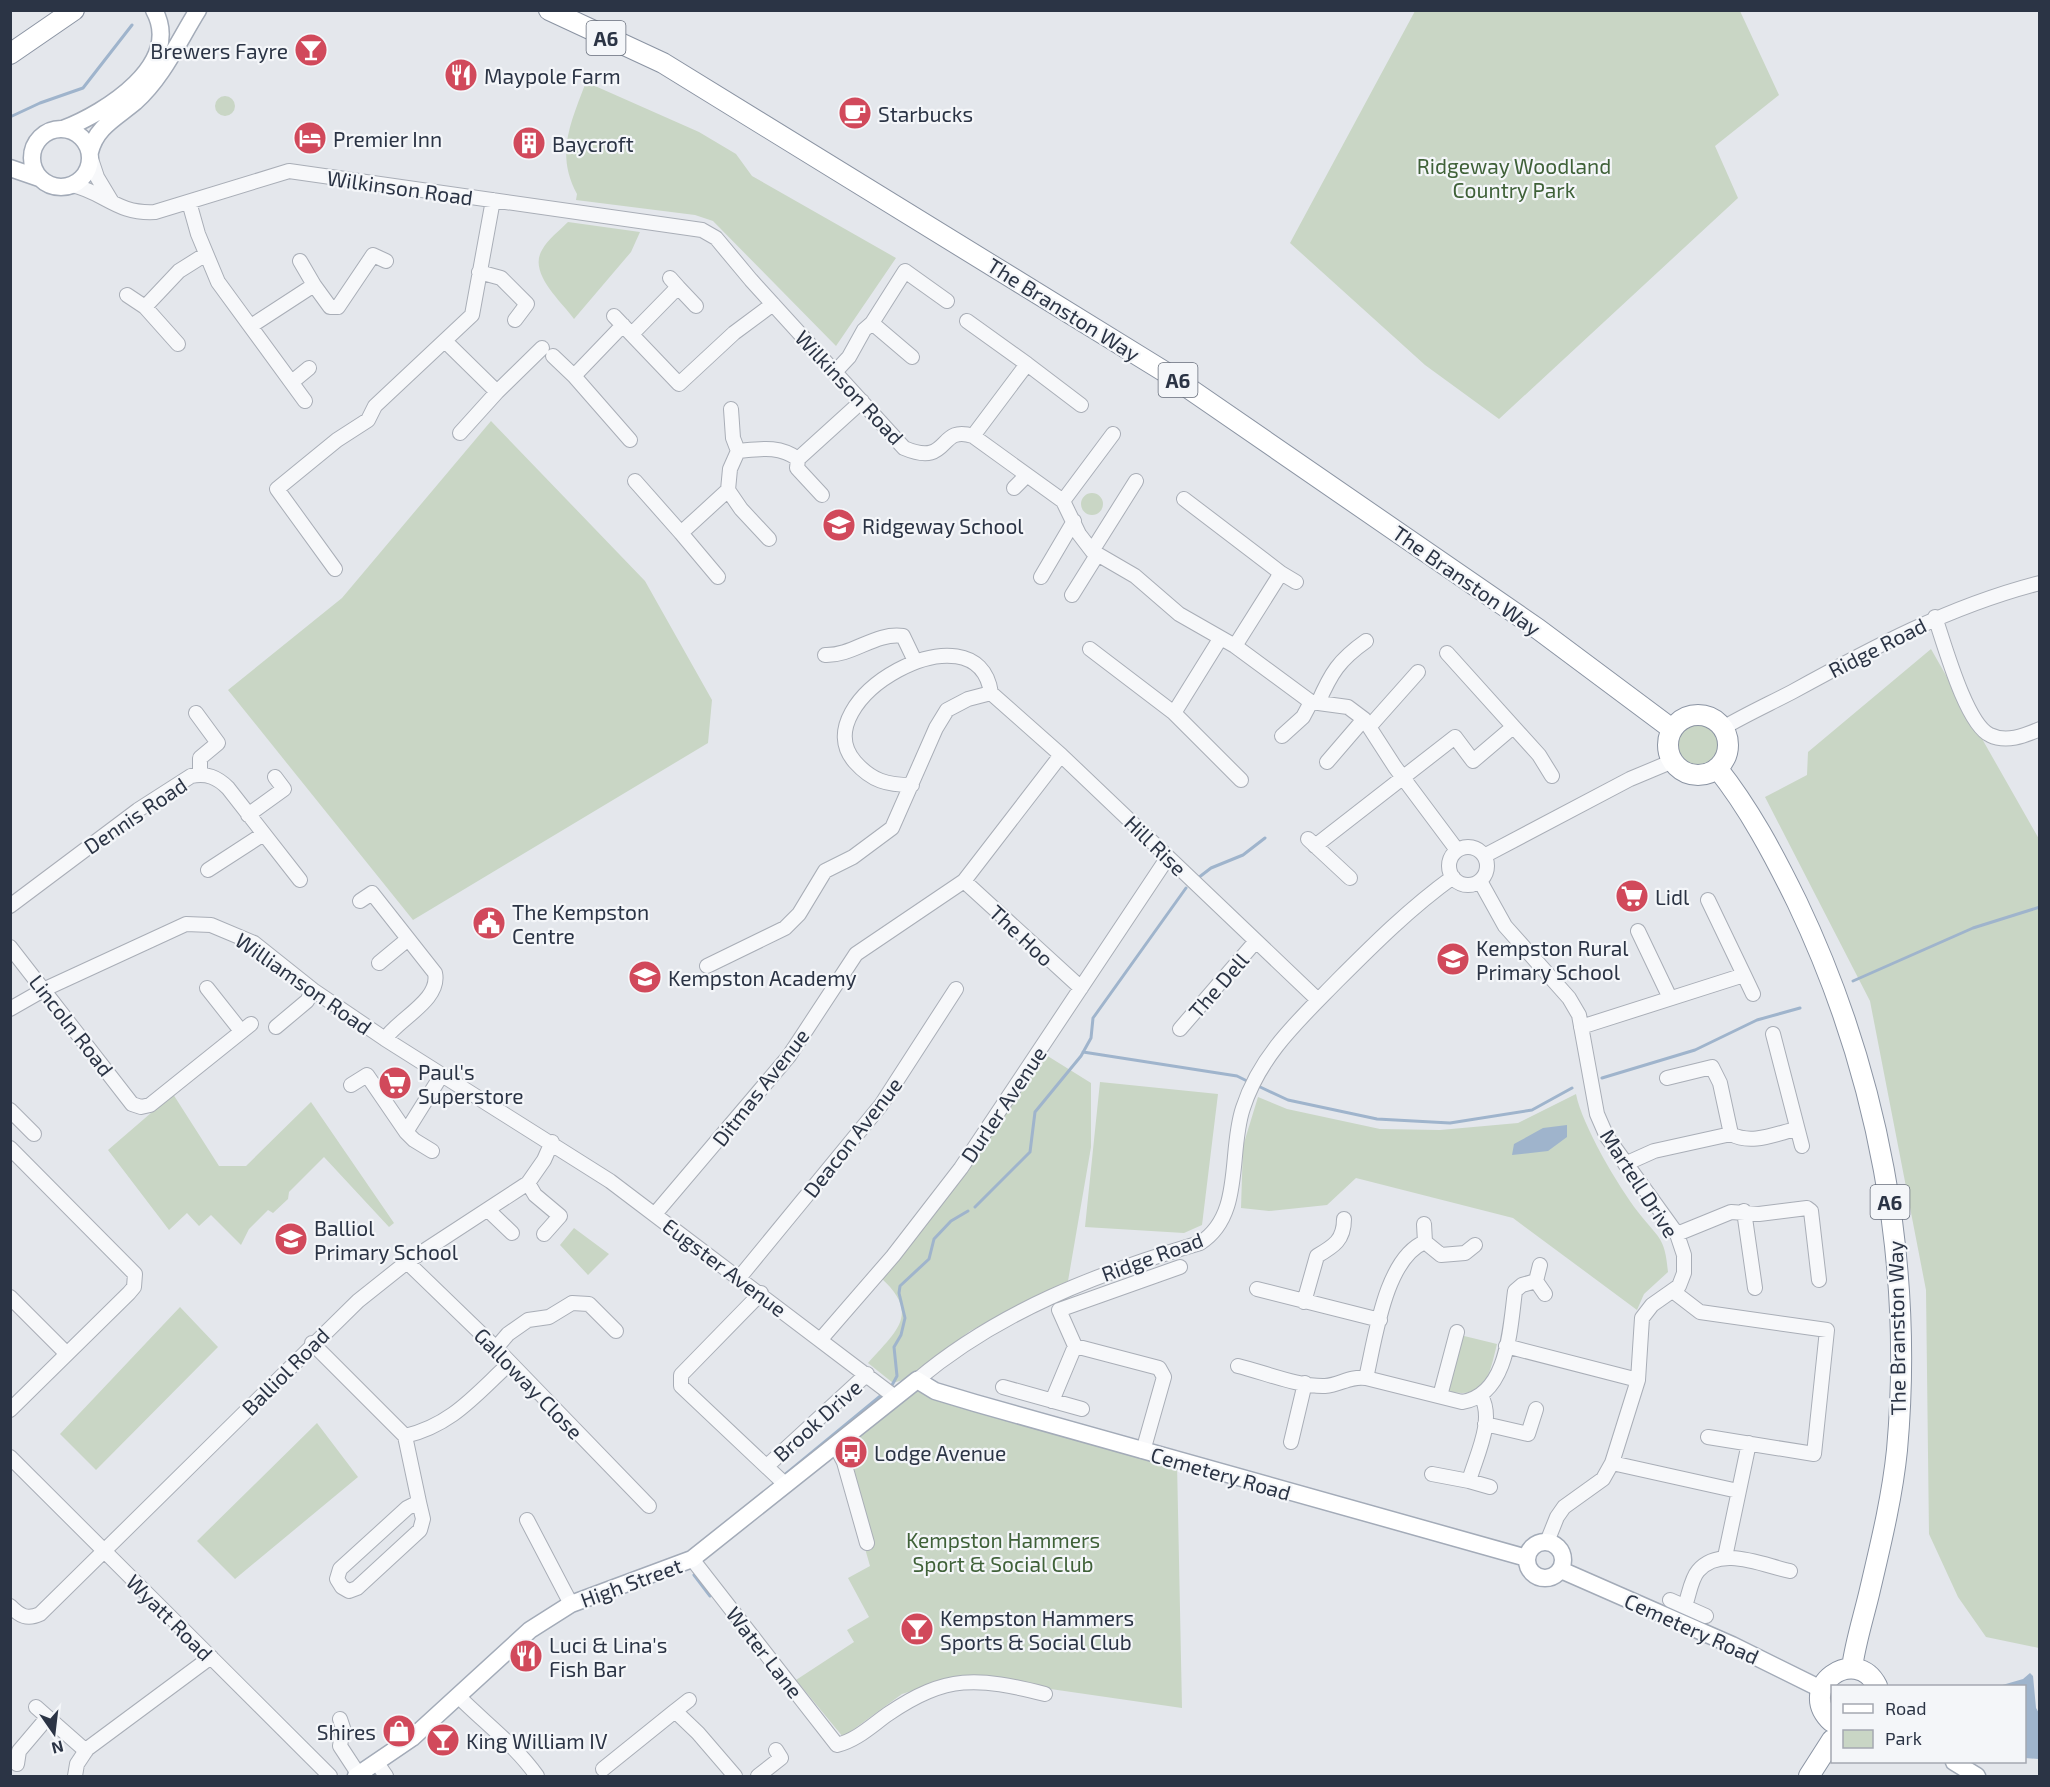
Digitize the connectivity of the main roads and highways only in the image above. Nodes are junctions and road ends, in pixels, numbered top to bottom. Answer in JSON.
{"nodes":[{"id":1,"x":74,"y":10,"type":"edge"},
{"id":2,"x":154,"y":10,"type":"edge"},
{"id":3,"x":198,"y":10,"type":"edge"},
{"id":4,"x":549,"y":10,"type":"edge"},
{"id":5,"x":575,"y":10,"type":"edge"},
{"id":6,"x":10,"y":54,"type":"edge"},
{"id":7,"x":663,"y":63,"type":"junction"},
{"id":8,"x":63,"y":129,"type":"junction"},
{"id":9,"x":33,"y":149,"type":"junction"},
{"id":10,"x":90,"y":154,"type":"junction"},
{"id":11,"x":10,"y":161,"type":"edge"},
{"id":12,"x":10,"y":168,"type":"edge"},
{"id":13,"x":39,"y":178,"type":"junction"},
{"id":14,"x":1672,"y":729,"type":"junction"},
{"id":15,"x":1717,"y":768,"type":"junction"},
{"id":16,"x":898,"y":1389,"type":"joint"},
{"id":17,"x":1527,"y":1558,"type":"junction"},
{"id":18,"x":1561,"y":1570,"type":"junction"},
{"id":19,"x":1852,"y":1668,"type":"junction"},
{"id":20,"x":1875,"y":1685,"type":"edge"},
{"id":21,"x":1821,"y":1689,"type":"junction"},
{"id":22,"x":1831,"y":1720,"type":"edge"},
{"id":23,"x":1831,"y":1743,"type":"edge"},
{"id":24,"x":1957,"y":1763,"type":"edge"},
{"id":25,"x":382,"y":1770,"type":"edge"},
{"id":26,"x":357,"y":1776,"type":"edge"},
{"id":27,"x":1809,"y":1776,"type":"edge"},
{"id":28,"x":1977,"y":1776,"type":"edge"}],
"edges":[{"from":1,"to":6,"type":"highway"},
{"from":2,"to":8,"type":"main road"},
{"from":3,"to":10,"type":"main road"},
{"from":4,"to":7,"type":"highway","name":"The Branston Way","number":"A6"},
{"from":5,"to":7,"type":"highway"},
{"from":7,"to":14,"type":"highway","name":"The Branston Way","number":"A6"},
{"from":8,"to":9,"type":"main road"},
{"from":8,"to":10,"type":"main road"},
{"from":9,"to":11,"type":"main road"},
{"from":9,"to":13,"type":"main road"},
{"from":10,"to":13,"type":"main road"},
{"from":12,"to":13,"type":"main road"},
{"from":14,"to":15,"type":"highway"},
{"from":14,"to":15,"type":"highway"},
{"from":15,"to":19,"type":"highway","name":"The Branston Way","number":"A6"},
{"from":16,"to":17,"type":"main road","name":"Cemetery Road"},
{"from":16,"to":25,"type":"main road","name":"High Street"},
{"from":17,"to":18,"type":"main road","name":"Cemetery Road"},
{"from":17,"to":18,"type":"main road"},
{"from":18,"to":21,"type":"main road","name":"Cemetery Road"},
{"from":19,"to":20,"type":"highway"},
{"from":19,"to":21,"type":"highway"},
{"from":21,"to":22,"type":"highway"},
{"from":23,"to":27,"type":"highway"},
{"from":24,"to":28,"type":"main road"},
{"from":25,"to":26,"type":"main road","name":"High Street"}]}
